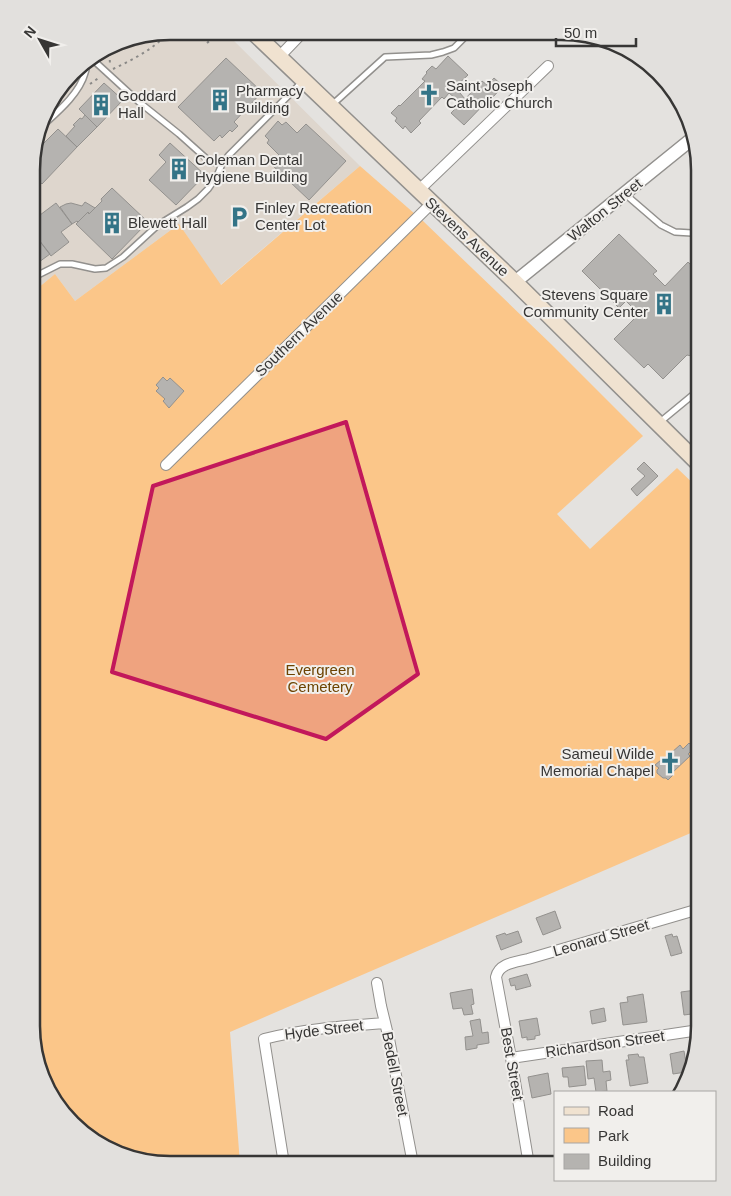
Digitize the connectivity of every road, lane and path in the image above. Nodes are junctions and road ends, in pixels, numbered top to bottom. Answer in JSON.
{"nodes":[{"id":1,"x":163,"y":40,"type":"edge"},
{"id":2,"x":211,"y":40,"type":"edge"},
{"id":3,"x":261,"y":40,"type":"edge"},
{"id":4,"x":295,"y":40,"type":"edge"},
{"id":5,"x":462,"y":40,"type":"edge"},
{"id":6,"x":207,"y":43,"type":"dead end"},
{"id":7,"x":109,"y":55,"type":"edge"},
{"id":8,"x":278,"y":56,"type":"junction"},
{"id":9,"x":96,"y":63,"type":"edge"},
{"id":10,"x":548,"y":66,"type":"dead end"},
{"id":11,"x":86,"y":71,"type":"edge"},
{"id":12,"x":106,"y":72,"type":"junction"},
{"id":13,"x":303,"y":81,"type":"junction"},
{"id":14,"x":90,"y":84,"type":"dead end"},
{"id":15,"x":331,"y":107,"type":"junction"},
{"id":16,"x":51,"y":118,"type":"edge"},
{"id":17,"x":687,"y":143,"type":"edge"},
{"id":18,"x":222,"y":164,"type":"junction"},
{"id":19,"x":418,"y":191,"type":"junction"},
{"id":20,"x":625,"y":194,"type":"junction"},
{"id":21,"x":432,"y":203,"type":"junction"},
{"id":22,"x":691,"y":233,"type":"edge"},
{"id":23,"x":40,"y":274,"type":"edge"},
{"id":24,"x":515,"y":282,"type":"junction"},
{"id":25,"x":691,"y":396,"type":"edge"},
{"id":26,"x":657,"y":423,"type":"junction"},
{"id":27,"x":691,"y":456,"type":"edge"},
{"id":28,"x":166,"y":465,"type":"dead end"},
{"id":29,"x":691,"y":912,"type":"edge"},
{"id":30,"x":502,"y":966,"type":"joint"},
{"id":31,"x":377,"y":983,"type":"dead end"},
{"id":32,"x":385,"y":1023,"type":"junction"},
{"id":33,"x":691,"y":1031,"type":"edge"},
{"id":34,"x":511,"y":1058,"type":"junction"},
{"id":35,"x":283,"y":1156,"type":"edge"},
{"id":36,"x":411,"y":1156,"type":"edge"},
{"id":37,"x":527,"y":1156,"type":"edge"}],
"edges":[{"from":1,"to":7,"type":"path"},
{"from":2,"to":6,"type":"path"},
{"from":3,"to":8,"type":"main road","name":"Stevens Avenue"},
{"from":4,"to":8,"type":"street"},
{"from":5,"to":15,"type":"lane"},
{"from":8,"to":13,"type":"main road","name":"Stevens Avenue"},
{"from":9,"to":12,"type":"lane"},
{"from":10,"to":19,"type":"street"},
{"from":11,"to":16,"type":"lane"},
{"from":12,"to":14,"type":"path"},
{"from":12,"to":18,"type":"lane"},
{"from":13,"to":15,"type":"main road","name":"Stevens Avenue"},
{"from":13,"to":18,"type":"lane"},
{"from":15,"to":19,"type":"main road","name":"Stevens Avenue"},
{"from":17,"to":20,"type":"street","name":"Walton Street"},
{"from":18,"to":23,"type":"lane"},
{"from":19,"to":21,"type":"main road","name":"Stevens Avenue"},
{"from":20,"to":22,"type":"lane"},
{"from":20,"to":24,"type":"street","name":"Walton Street"},
{"from":21,"to":24,"type":"main road","name":"Stevens Avenue"},
{"from":21,"to":28,"type":"street","name":"Southern Avenue"},
{"from":24,"to":26,"type":"main road","name":"Stevens Avenue"},
{"from":25,"to":26,"type":"lane"},
{"from":26,"to":27,"type":"main road","name":"Stevens Avenue"},
{"from":29,"to":30,"type":"street","name":"Leonard Street"},
{"from":30,"to":34,"type":"street","name":"Best Street"},
{"from":31,"to":32,"type":"street","name":"Bedell Street"},
{"from":32,"to":35,"type":"street","name":"Hyde Street"},
{"from":32,"to":36,"type":"street","name":"Bedell Street"},
{"from":33,"to":34,"type":"street","name":"Richardson Street"},
{"from":34,"to":37,"type":"street","name":"Best Street"}]}
